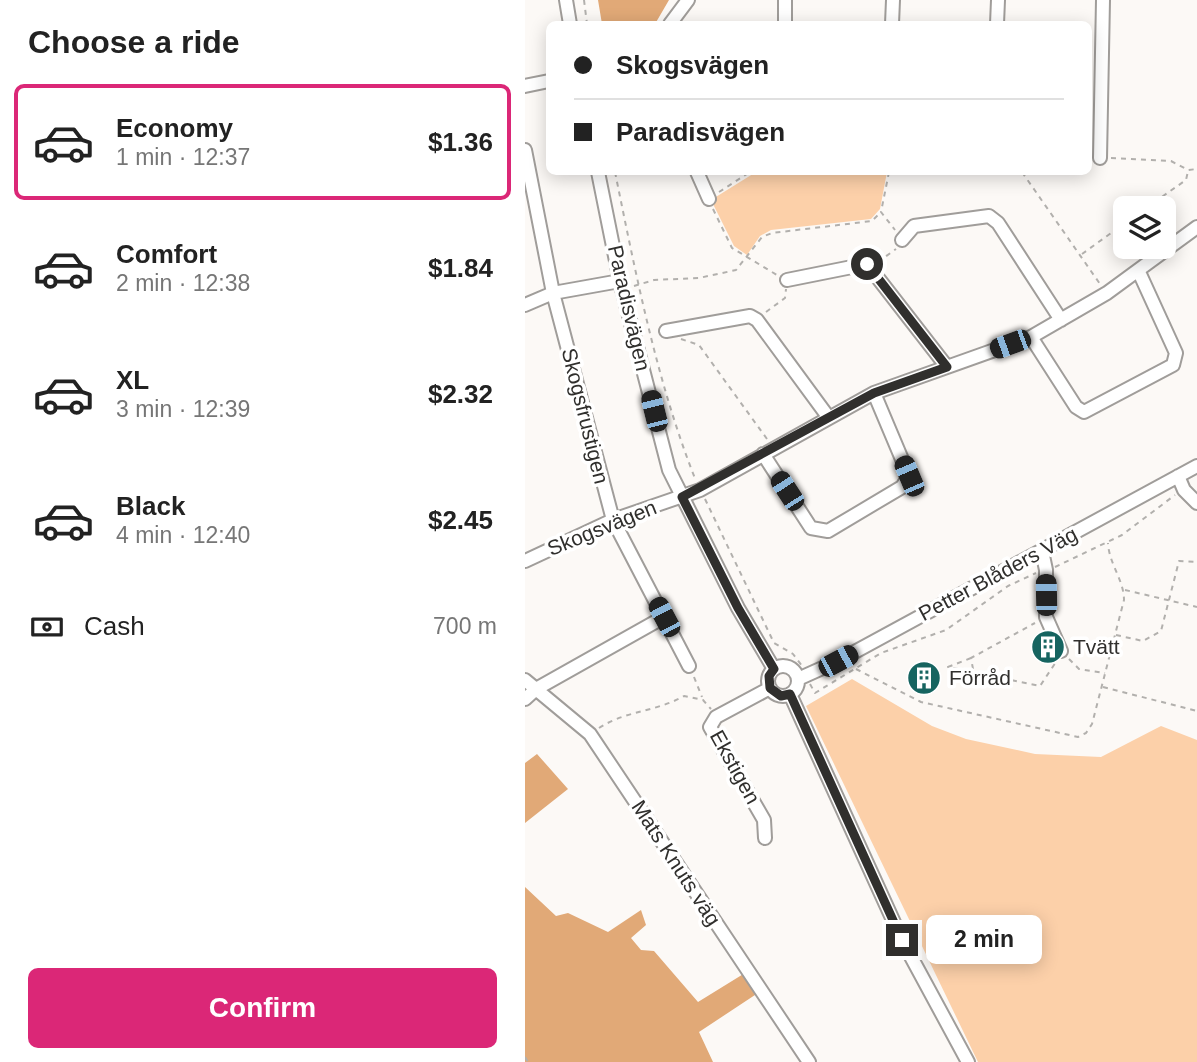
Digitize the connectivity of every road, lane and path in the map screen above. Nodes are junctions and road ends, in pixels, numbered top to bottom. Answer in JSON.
{"nodes":[{"id":1,"x":566,"y":0,"type":"edge"},
{"id":2,"x":585,"y":0,"type":"edge"},
{"id":3,"x":688,"y":0,"type":"edge"},
{"id":4,"x":785,"y":0,"type":"edge"},
{"id":5,"x":893,"y":0,"type":"edge"},
{"id":6,"x":998,"y":0,"type":"edge"},
{"id":7,"x":1103,"y":0,"type":"edge"},
{"id":8,"x":570,"y":21,"type":"edge"},
{"id":9,"x":587,"y":21,"type":"edge"},
{"id":10,"x":672,"y":21,"type":"edge"},
{"id":11,"x":785,"y":21,"type":"edge"},
{"id":12,"x":892,"y":21,"type":"edge"},
{"id":13,"x":997,"y":21,"type":"edge"},
{"id":14,"x":546,"y":82,"type":"edge"},
{"id":15,"x":525,"y":86,"type":"edge"},
{"id":16,"x":525,"y":150,"type":"edge"},
{"id":17,"x":1100,"y":158,"type":"joint"},
{"id":18,"x":1197,"y":169,"type":"edge"},
{"id":19,"x":1188,"y":170,"type":"junction"},
{"id":20,"x":599,"y":175,"type":"edge"},
{"id":21,"x":616,"y":175,"type":"edge"},
{"id":22,"x":698,"y":175,"type":"edge"},
{"id":23,"x":745,"y":175,"type":"edge"},
{"id":24,"x":888,"y":175,"type":"edge"},
{"id":25,"x":1024,"y":175,"type":"edge"},
{"id":26,"x":1163,"y":196,"type":"edge"},
{"id":27,"x":709,"y":199,"type":"junction"},
{"id":28,"x":881,"y":212,"type":"junction"},
{"id":29,"x":1197,"y":227,"type":"edge"},
{"id":30,"x":1113,"y":231,"type":"edge"},
{"id":31,"x":902,"y":240,"type":"junction"},
{"id":32,"x":1081,"y":254,"type":"junction"},
{"id":33,"x":748,"y":258,"type":"junction"},
{"id":34,"x":867,"y":264,"type":"junction"},
{"id":35,"x":1139,"y":272,"type":"junction"},
{"id":36,"x":787,"y":280,"type":"junction"},
{"id":37,"x":621,"y":284,"type":"junction"},
{"id":38,"x":638,"y":285,"type":"junction"},
{"id":39,"x":554,"y":293,"type":"junction"},
{"id":40,"x":1107,"y":293,"type":"junction"},
{"id":41,"x":525,"y":305,"type":"edge"},
{"id":42,"x":757,"y":320,"type":"junction"},
{"id":43,"x":1062,"y":320,"type":"junction"},
{"id":44,"x":668,"y":335,"type":"joint"},
{"id":45,"x":1031,"y":337,"type":"junction"},
{"id":46,"x":947,"y":367,"type":"junction"},
{"id":47,"x":874,"y":393,"type":"junction"},
{"id":48,"x":829,"y":418,"type":"junction"},
{"id":49,"x":769,"y":451,"type":"junction"},
{"id":50,"x":1197,"y":466,"type":"edge"},
{"id":51,"x":1178,"y":476,"type":"junction"},
{"id":52,"x":700,"y":490,"type":"junction"},
{"id":53,"x":1184,"y":490,"type":"junction"},
{"id":54,"x":682,"y":497,"type":"junction"},
{"id":55,"x":1197,"y":503,"type":"edge"},
{"id":56,"x":613,"y":520,"type":"junction"},
{"id":57,"x":525,"y":542,"type":"edge"},
{"id":58,"x":1108,"y":542,"type":"junction"},
{"id":59,"x":1042,"y":551,"type":"junction"},
{"id":60,"x":529,"y":559,"type":"edge"},
{"id":61,"x":1197,"y":562,"type":"edge"},
{"id":62,"x":1046,"y":570,"type":"junction"},
{"id":63,"x":1124,"y":590,"type":"junction"},
{"id":64,"x":1168,"y":600,"type":"junction"},
{"id":65,"x":1197,"y":607,"type":"edge"},
{"id":66,"x":664,"y":617,"type":"junction"},
{"id":67,"x":1046,"y":617,"type":"junction"},
{"id":68,"x":1115,"y":635,"type":"junction"},
{"id":69,"x":1061,"y":651,"type":"junction"},
{"id":70,"x":971,"y":658,"type":"junction"},
{"id":71,"x":689,"y":666,"type":"joint"},
{"id":72,"x":853,"y":668,"type":"junction"},
{"id":73,"x":774,"y":669,"type":"junction"},
{"id":74,"x":973,"y":670,"type":"junction"},
{"id":75,"x":1105,"y":673,"type":"junction"},
{"id":76,"x":802,"y":677,"type":"junction"},
{"id":77,"x":530,"y":684,"type":"edge"},
{"id":78,"x":1101,"y":687,"type":"junction"},
{"id":79,"x":770,"y":688,"type":"junction"},
{"id":80,"x":790,"y":694,"type":"junction"},
{"id":81,"x":525,"y":699,"type":"edge"},
{"id":82,"x":703,"y":700,"type":"junction"},
{"id":83,"x":1197,"y":711,"type":"edge"},
{"id":84,"x":716,"y":717,"type":"junction"},
{"id":85,"x":590,"y":734,"type":"junction"},
{"id":86,"x":765,"y":838,"type":"dead end"},
{"id":87,"x":525,"y":1057,"type":"edge"},
{"id":88,"x":528,"y":1062,"type":"edge"},
{"id":89,"x":809,"y":1062,"type":"edge"},
{"id":90,"x":968,"y":1062,"type":"edge"}],
"edges":[{"from":1,"to":8,"type":"street"},
{"from":2,"to":9,"type":"path"},
{"from":3,"to":10,"type":"street"},
{"from":4,"to":11,"type":"street"},
{"from":5,"to":12,"type":"street"},
{"from":6,"to":13,"type":"street"},
{"from":7,"to":17,"type":"street"},
{"from":14,"to":15,"type":"street"},
{"from":16,"to":39,"type":"street","name":"Skogsfrustigen"},
{"from":17,"to":19,"type":"path"},
{"from":18,"to":19,"type":"path"},
{"from":19,"to":26,"type":"path"},
{"from":20,"to":37,"type":"street","name":"Paradisvägen"},
{"from":21,"to":38,"type":"path"},
{"from":22,"to":27,"type":"street"},
{"from":23,"to":27,"type":"path"},
{"from":24,"to":28,"type":"path"},
{"from":25,"to":32,"type":"path"},
{"from":27,"to":33,"type":"path"},
{"from":28,"to":31,"type":"path"},
{"from":28,"to":33,"type":"path"},
{"from":29,"to":35,"type":"street","name":"Skogsvägen"},
{"from":30,"to":32,"type":"path"},
{"from":31,"to":34,"type":"path"},
{"from":31,"to":43,"type":"street"},
{"from":32,"to":40,"type":"path"},
{"from":33,"to":36,"type":"path"},
{"from":33,"to":38,"type":"path"},
{"from":34,"to":36,"type":"street"},
{"from":34,"to":46,"type":"street"},
{"from":35,"to":40,"type":"street","name":"Skogsvägen"},
{"from":35,"to":45,"type":"street"},
{"from":36,"to":42,"type":"path"},
{"from":37,"to":38,"type":"path"},
{"from":37,"to":39,"type":"street"},
{"from":37,"to":54,"type":"street","name":"Paradisvägen"},
{"from":38,"to":52,"type":"path"},
{"from":39,"to":41,"type":"street"},
{"from":39,"to":56,"type":"street","name":"Skogsfrustigen"},
{"from":40,"to":43,"type":"street","name":"Skogsvägen"},
{"from":42,"to":44,"type":"street"},
{"from":42,"to":48,"type":"street"},
{"from":43,"to":45,"type":"street","name":"Skogsvägen"},
{"from":44,"to":49,"type":"path"},
{"from":45,"to":46,"type":"street","name":"Skogsvägen"},
{"from":46,"to":47,"type":"street","name":"Skogsvägen"},
{"from":47,"to":48,"type":"street","name":"Skogsvägen"},
{"from":47,"to":49,"type":"street"},
{"from":48,"to":49,"type":"street","name":"Skogsvägen"},
{"from":49,"to":52,"type":"street","name":"Skogsvägen"},
{"from":50,"to":51,"type":"street","name":"Petter Blåders Väg"},
{"from":51,"to":53,"type":"street"},
{"from":51,"to":59,"type":"street","name":"Petter Blåders Väg"},
{"from":52,"to":54,"type":"street","name":"Skogsvägen"},
{"from":52,"to":76,"type":"path"},
{"from":53,"to":55,"type":"street"},
{"from":53,"to":58,"type":"path"},
{"from":54,"to":56,"type":"street","name":"Skogsvägen"},
{"from":54,"to":73,"type":"street","name":"Paradisvägen"},
{"from":56,"to":60,"type":"street","name":"Skogsvägen"},
{"from":56,"to":66,"type":"street","name":"Skogsfrustigen"},
{"from":57,"to":60,"type":"street"},
{"from":58,"to":62,"type":"path"},
{"from":58,"to":63,"type":"path"},
{"from":59,"to":62,"type":"street"},
{"from":59,"to":76,"type":"street","name":"Petter Blåders Väg"},
{"from":61,"to":64,"type":"path"},
{"from":62,"to":67,"type":"street"},
{"from":62,"to":72,"type":"path"},
{"from":63,"to":64,"type":"path"},
{"from":63,"to":68,"type":"path"},
{"from":64,"to":65,"type":"path"},
{"from":64,"to":68,"type":"path"},
{"from":66,"to":71,"type":"street","name":"Skogsfrustigen"},
{"from":66,"to":77,"type":"street"},
{"from":67,"to":69,"type":"street"},
{"from":67,"to":70,"type":"path"},
{"from":68,"to":75,"type":"path"},
{"from":69,"to":74,"type":"path"},
{"from":69,"to":75,"type":"path"},
{"from":70,"to":74,"type":"path"},
{"from":70,"to":74,"type":"path"},
{"from":71,"to":82,"type":"path"},
{"from":72,"to":76,"type":"path"},
{"from":72,"to":78,"type":"path"},
{"from":73,"to":76,"type":"street"},
{"from":73,"to":79,"type":"street"},
{"from":75,"to":78,"type":"path"},
{"from":76,"to":80,"type":"street"},
{"from":77,"to":81,"type":"street"},
{"from":77,"to":85,"type":"street","name":"Mats Knuts väg"},
{"from":78,"to":83,"type":"path"},
{"from":79,"to":80,"type":"street"},
{"from":79,"to":84,"type":"street","name":"Ekstigen"},
{"from":80,"to":90,"type":"street"},
{"from":82,"to":84,"type":"path"},
{"from":82,"to":85,"type":"path"},
{"from":84,"to":86,"type":"street","name":"Ekstigen"},
{"from":85,"to":89,"type":"street","name":"Mats Knuts väg"},
{"from":87,"to":88,"type":"path"}]}
